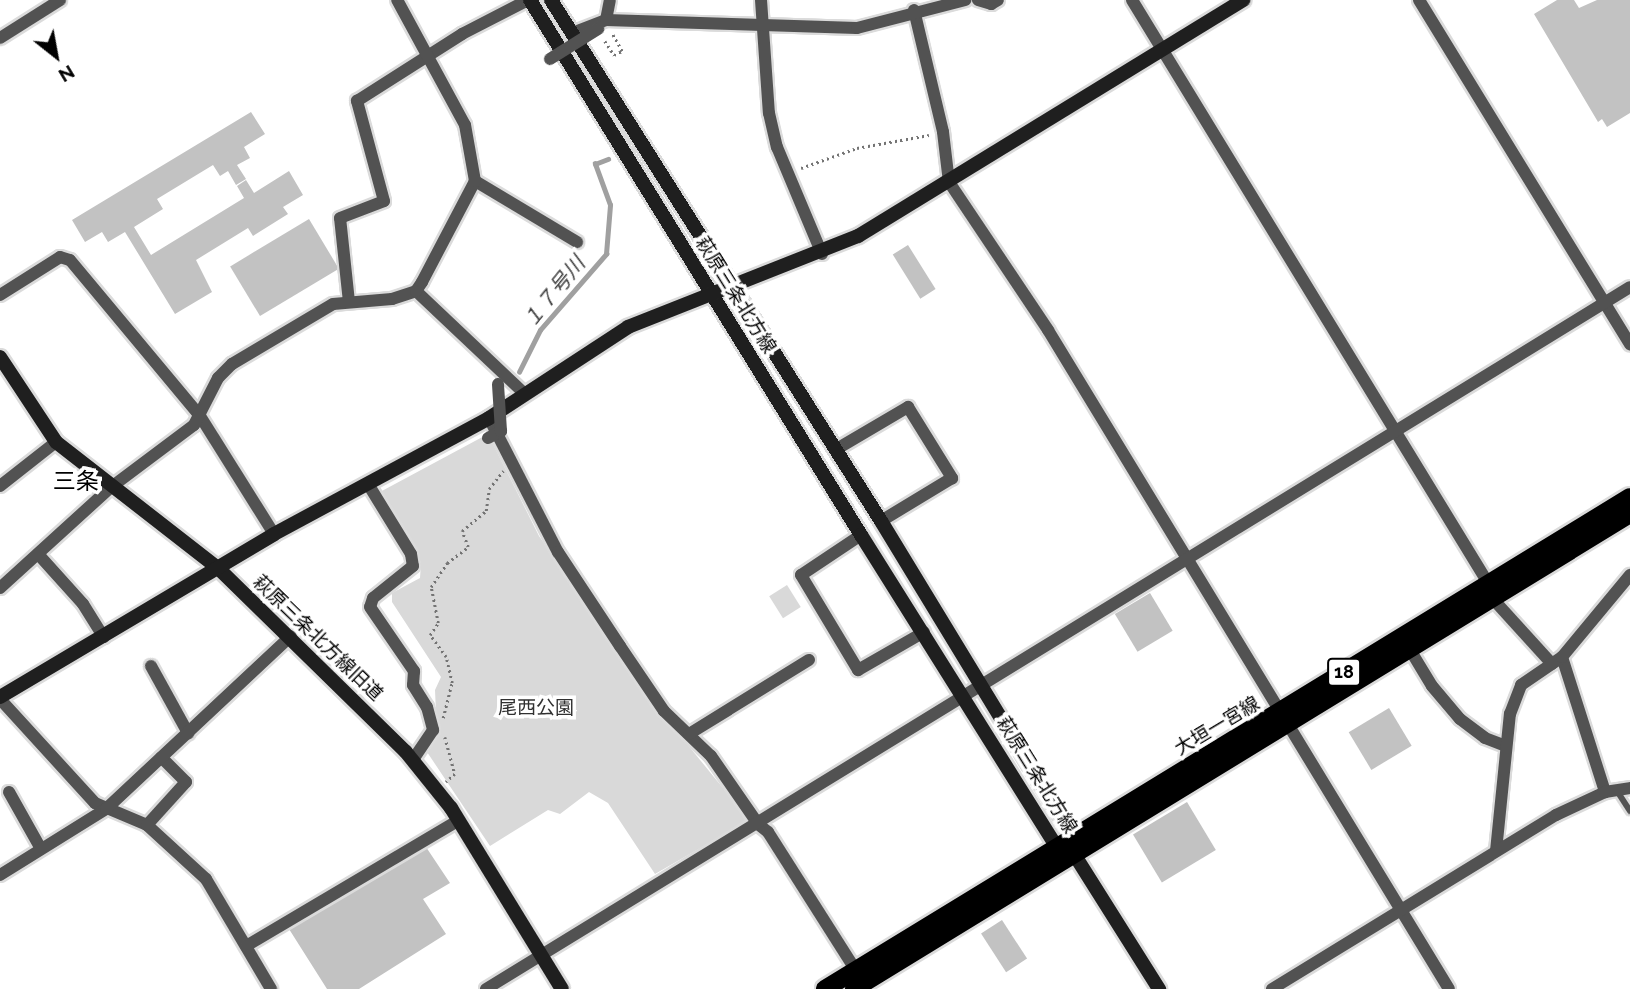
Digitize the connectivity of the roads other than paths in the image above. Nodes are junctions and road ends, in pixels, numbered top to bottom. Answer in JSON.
{"nodes":[{"id":1,"x":60,"y":0,"type":"edge"},
{"id":2,"x":397,"y":0,"type":"edge"},
{"id":3,"x":529,"y":0,"type":"edge"},
{"id":4,"x":551,"y":0,"type":"edge"},
{"id":5,"x":610,"y":0,"type":"edge"},
{"id":6,"x":761,"y":0,"type":"edge"},
{"id":7,"x":965,"y":0,"type":"edge"},
{"id":8,"x":978,"y":0,"type":"edge"},
{"id":9,"x":998,"y":0,"type":"edge"},
{"id":10,"x":1132,"y":0,"type":"edge"},
{"id":11,"x":1243,"y":0,"type":"edge"},
{"id":12,"x":1419,"y":0,"type":"edge"},
{"id":13,"x":914,"y":10,"type":"junction"},
{"id":14,"x":603,"y":24,"type":"junction"},
{"id":15,"x":762,"y":24,"type":"junction"},
{"id":16,"x":572,"y":33,"type":"junction"},
{"id":17,"x":0,"y":38,"type":"edge"},
{"id":18,"x":1160,"y":51,"type":"junction"},
{"id":19,"x":428,"y":54,"type":"junction"},
{"id":20,"x":550,"y":59,"type":"dead end"},
{"id":21,"x":475,"y":181,"type":"junction"},
{"id":22,"x":949,"y":181,"type":"junction"},
{"id":23,"x":577,"y":242,"type":"dead end"},
{"id":24,"x":822,"y":254,"type":"junction"},
{"id":25,"x":1630,"y":287,"type":"edge"},
{"id":26,"x":731,"y":288,"type":"junction"},
{"id":27,"x":416,"y":291,"type":"junction"},
{"id":28,"x":712,"y":294,"type":"junction"},
{"id":29,"x":0,"y":295,"type":"edge"},
{"id":30,"x":349,"y":302,"type":"junction"},
{"id":31,"x":1605,"y":303,"type":"junction"},
{"id":32,"x":1630,"y":344,"type":"edge"},
{"id":33,"x":0,"y":357,"type":"edge"},
{"id":34,"x":498,"y":384,"type":"dead end"},
{"id":35,"x":524,"y":393,"type":"junction"},
{"id":36,"x":200,"y":416,"type":"junction"},
{"id":37,"x":489,"y":418,"type":"junction"},
{"id":38,"x":1395,"y":429,"type":"junction"},
{"id":39,"x":488,"y":438,"type":"dead end"},
{"id":40,"x":56,"y":442,"type":"junction"},
{"id":41,"x":835,"y":450,"type":"junction"},
{"id":42,"x":368,"y":484,"type":"junction"},
{"id":43,"x":0,"y":486,"type":"edge"},
{"id":44,"x":110,"y":488,"type":"junction"},
{"id":45,"x":1630,"y":497,"type":"edge"},
{"id":46,"x":1630,"y":514,"type":"edge"},
{"id":47,"x":881,"y":521,"type":"junction"},
{"id":48,"x":274,"y":534,"type":"junction"},
{"id":49,"x":861,"y":535,"type":"junction"},
{"id":50,"x":38,"y":554,"type":"junction"},
{"id":51,"x":1184,"y":560,"type":"junction"},
{"id":52,"x":218,"y":568,"type":"junction"},
{"id":53,"x":1630,"y":575,"type":"edge"},
{"id":54,"x":0,"y":588,"type":"edge"},
{"id":55,"x":1490,"y":590,"type":"junction"},
{"id":56,"x":925,"y":632,"type":"junction"},
{"id":57,"x":291,"y":636,"type":"junction"},
{"id":58,"x":104,"y":637,"type":"junction"},
{"id":59,"x":1409,"y":648,"type":"junction"},
{"id":60,"x":809,"y":660,"type":"dead end"},
{"id":61,"x":1557,"y":661,"type":"junction"},
{"id":62,"x":151,"y":666,"type":"dead end"},
{"id":63,"x":982,"y":688,"type":"junction"},
{"id":64,"x":0,"y":698,"type":"edge"},
{"id":65,"x":966,"y":698,"type":"junction"},
{"id":66,"x":1282,"y":719,"type":"junction"},
{"id":67,"x":188,"y":733,"type":"junction"},
{"id":68,"x":689,"y":734,"type":"junction"},
{"id":69,"x":1506,"y":746,"type":"junction"},
{"id":70,"x":161,"y":757,"type":"junction"},
{"id":71,"x":413,"y":760,"type":"junction"},
{"id":72,"x":1617,"y":790,"type":"edge"},
{"id":73,"x":9,"y":792,"type":"dead end"},
{"id":74,"x":106,"y":809,"type":"junction"},
{"id":75,"x":1630,"y":811,"type":"edge"},
{"id":76,"x":458,"y":820,"type":"junction"},
{"id":77,"x":758,"y":824,"type":"junction"},
{"id":78,"x":147,"y":825,"type":"junction"},
{"id":79,"x":1074,"y":846,"type":"junction"},
{"id":80,"x":1058,"y":847,"type":"junction"},
{"id":81,"x":41,"y":849,"type":"junction"},
{"id":82,"x":1496,"y":851,"type":"junction"},
{"id":83,"x":0,"y":875,"type":"edge"},
{"id":84,"x":1401,"y":909,"type":"junction"},
{"id":85,"x":246,"y":946,"type":"junction"},
{"id":86,"x":541,"y":954,"type":"junction"},
{"id":87,"x":860,"y":983,"type":"edge"},
{"id":88,"x":271,"y":989,"type":"edge"},
{"id":89,"x":486,"y":989,"type":"edge"},
{"id":90,"x":562,"y":989,"type":"edge"},
{"id":91,"x":825,"y":989,"type":"edge"},
{"id":92,"x":1159,"y":989,"type":"edge"},
{"id":93,"x":1272,"y":989,"type":"edge"},
{"id":94,"x":1449,"y":989,"type":"edge"}],
"edges":[{"from":1,"to":17,"type":"street"},
{"from":2,"to":19,"type":"street"},
{"from":3,"to":19,"type":"street"},
{"from":3,"to":28,"type":"street","name":"萩原三条北方線"},
{"from":4,"to":16,"type":"street","name":"萩原三条北方線"},
{"from":5,"to":14,"type":"street"},
{"from":6,"to":15,"type":"street"},
{"from":7,"to":13,"type":"street"},
{"from":8,"to":9,"type":"street"},
{"from":10,"to":18,"type":"street"},
{"from":11,"to":18,"type":"street"},
{"from":12,"to":31,"type":"street"},
{"from":13,"to":15,"type":"street"},
{"from":13,"to":22,"type":"street"},
{"from":14,"to":15,"type":"street"},
{"from":14,"to":16,"type":"street"},
{"from":14,"to":20,"type":"street","bridge":true},
{"from":15,"to":24,"type":"street"},
{"from":16,"to":26,"type":"street","name":"萩原三条北方線"},
{"from":18,"to":22,"type":"street"},
{"from":18,"to":38,"type":"street"},
{"from":19,"to":21,"type":"street"},
{"from":19,"to":30,"type":"street"},
{"from":21,"to":23,"type":"street"},
{"from":21,"to":27,"type":"street"},
{"from":22,"to":24,"type":"street"},
{"from":22,"to":51,"type":"street"},
{"from":24,"to":26,"type":"street"},
{"from":25,"to":31,"type":"street"},
{"from":26,"to":28,"type":"street"},
{"from":26,"to":41,"type":"street","name":"萩原三条北方線"},
{"from":27,"to":30,"type":"street"},
{"from":27,"to":35,"type":"street"},
{"from":28,"to":35,"type":"street"},
{"from":28,"to":49,"type":"street","name":"萩原三条北方線"},
{"from":29,"to":36,"type":"street"},
{"from":30,"to":36,"type":"street"},
{"from":31,"to":32,"type":"street"},
{"from":31,"to":38,"type":"street"},
{"from":33,"to":40,"type":"street","name":"萩原三条北方線旧道"},
{"from":34,"to":39,"type":"street","bridge":true},
{"from":35,"to":37,"type":"street"},
{"from":36,"to":44,"type":"street"},
{"from":36,"to":48,"type":"street"},
{"from":37,"to":42,"type":"street"},
{"from":37,"to":68,"type":"street"},
{"from":38,"to":51,"type":"street"},
{"from":38,"to":55,"type":"street"},
{"from":40,"to":43,"type":"street"},
{"from":40,"to":44,"type":"street","name":"萩原三条北方線旧道"},
{"from":41,"to":47,"type":"street","name":"萩原三条北方線"},
{"from":41,"to":47,"type":"street"},
{"from":42,"to":48,"type":"street"},
{"from":42,"to":71,"type":"street"},
{"from":44,"to":50,"type":"street"},
{"from":44,"to":52,"type":"street","name":"萩原三条北方線旧道"},
{"from":45,"to":55,"type":"main road","name":"大垣一宮線","number":"18"},
{"from":46,"to":55,"type":"main road","name":"大垣一宮線","number":"18"},
{"from":47,"to":63,"type":"street","name":"萩原三条北方線"},
{"from":48,"to":52,"type":"street"},
{"from":49,"to":56,"type":"street","name":"萩原三条北方線"},
{"from":49,"to":56,"type":"street"},
{"from":50,"to":54,"type":"street"},
{"from":50,"to":58,"type":"street"},
{"from":51,"to":63,"type":"street"},
{"from":51,"to":66,"type":"street"},
{"from":52,"to":57,"type":"street","name":"萩原三条北方線旧道"},
{"from":52,"to":58,"type":"street"},
{"from":53,"to":61,"type":"street"},
{"from":55,"to":59,"type":"main road","name":"大垣一宮線","number":"18"},
{"from":55,"to":61,"type":"street"},
{"from":55,"to":66,"type":"main road","name":"大垣一宮線","number":"18"},
{"from":56,"to":65,"type":"street","name":"萩原三条北方線"},
{"from":57,"to":67,"type":"street"},
{"from":57,"to":71,"type":"street","name":"萩原三条北方線旧道"},
{"from":58,"to":64,"type":"street"},
{"from":59,"to":66,"type":"main road","name":"大垣一宮線","number":"18"},
{"from":59,"to":69,"type":"street"},
{"from":60,"to":68,"type":"street"},
{"from":61,"to":69,"type":"street"},
{"from":61,"to":72,"type":"street"},
{"from":62,"to":67,"type":"street"},
{"from":63,"to":65,"type":"street"},
{"from":63,"to":79,"type":"street","name":"萩原三条北方線"},
{"from":64,"to":74,"type":"street"},
{"from":65,"to":77,"type":"street"},
{"from":65,"to":80,"type":"street","name":"萩原三条北方線"},
{"from":66,"to":79,"type":"main road","name":"大垣一宮線","number":"18"},
{"from":66,"to":84,"type":"street"},
{"from":67,"to":70,"type":"street"},
{"from":68,"to":77,"type":"street"},
{"from":69,"to":82,"type":"street"},
{"from":70,"to":74,"type":"street"},
{"from":70,"to":78,"type":"street"},
{"from":71,"to":76,"type":"street","name":"萩原三条北方線旧道"},
{"from":72,"to":75,"type":"lane"},
{"from":72,"to":82,"type":"street"},
{"from":73,"to":81,"type":"street"},
{"from":74,"to":78,"type":"street"},
{"from":74,"to":81,"type":"street"},
{"from":76,"to":85,"type":"street"},
{"from":76,"to":86,"type":"street","name":"萩原三条北方線旧道"},
{"from":77,"to":86,"type":"street"},
{"from":77,"to":87,"type":"street"},
{"from":78,"to":85,"type":"street"},
{"from":79,"to":80,"type":"main road","name":"大垣一宮線","number":"18"},
{"from":79,"to":87,"type":"main road","name":"大垣一宮線","number":"18"},
{"from":79,"to":92,"type":"street","name":"萩原三条北方線"},
{"from":80,"to":87,"type":"main road","name":"大垣一宮線","number":"18"},
{"from":81,"to":83,"type":"street"},
{"from":82,"to":84,"type":"street"},
{"from":84,"to":93,"type":"street"},
{"from":84,"to":94,"type":"street"},
{"from":85,"to":88,"type":"street"},
{"from":86,"to":89,"type":"street"},
{"from":86,"to":90,"type":"street","name":"萩原三条北方線旧道"},
{"from":87,"to":91,"type":"main road","name":"大垣一宮線","number":"18"}]}
